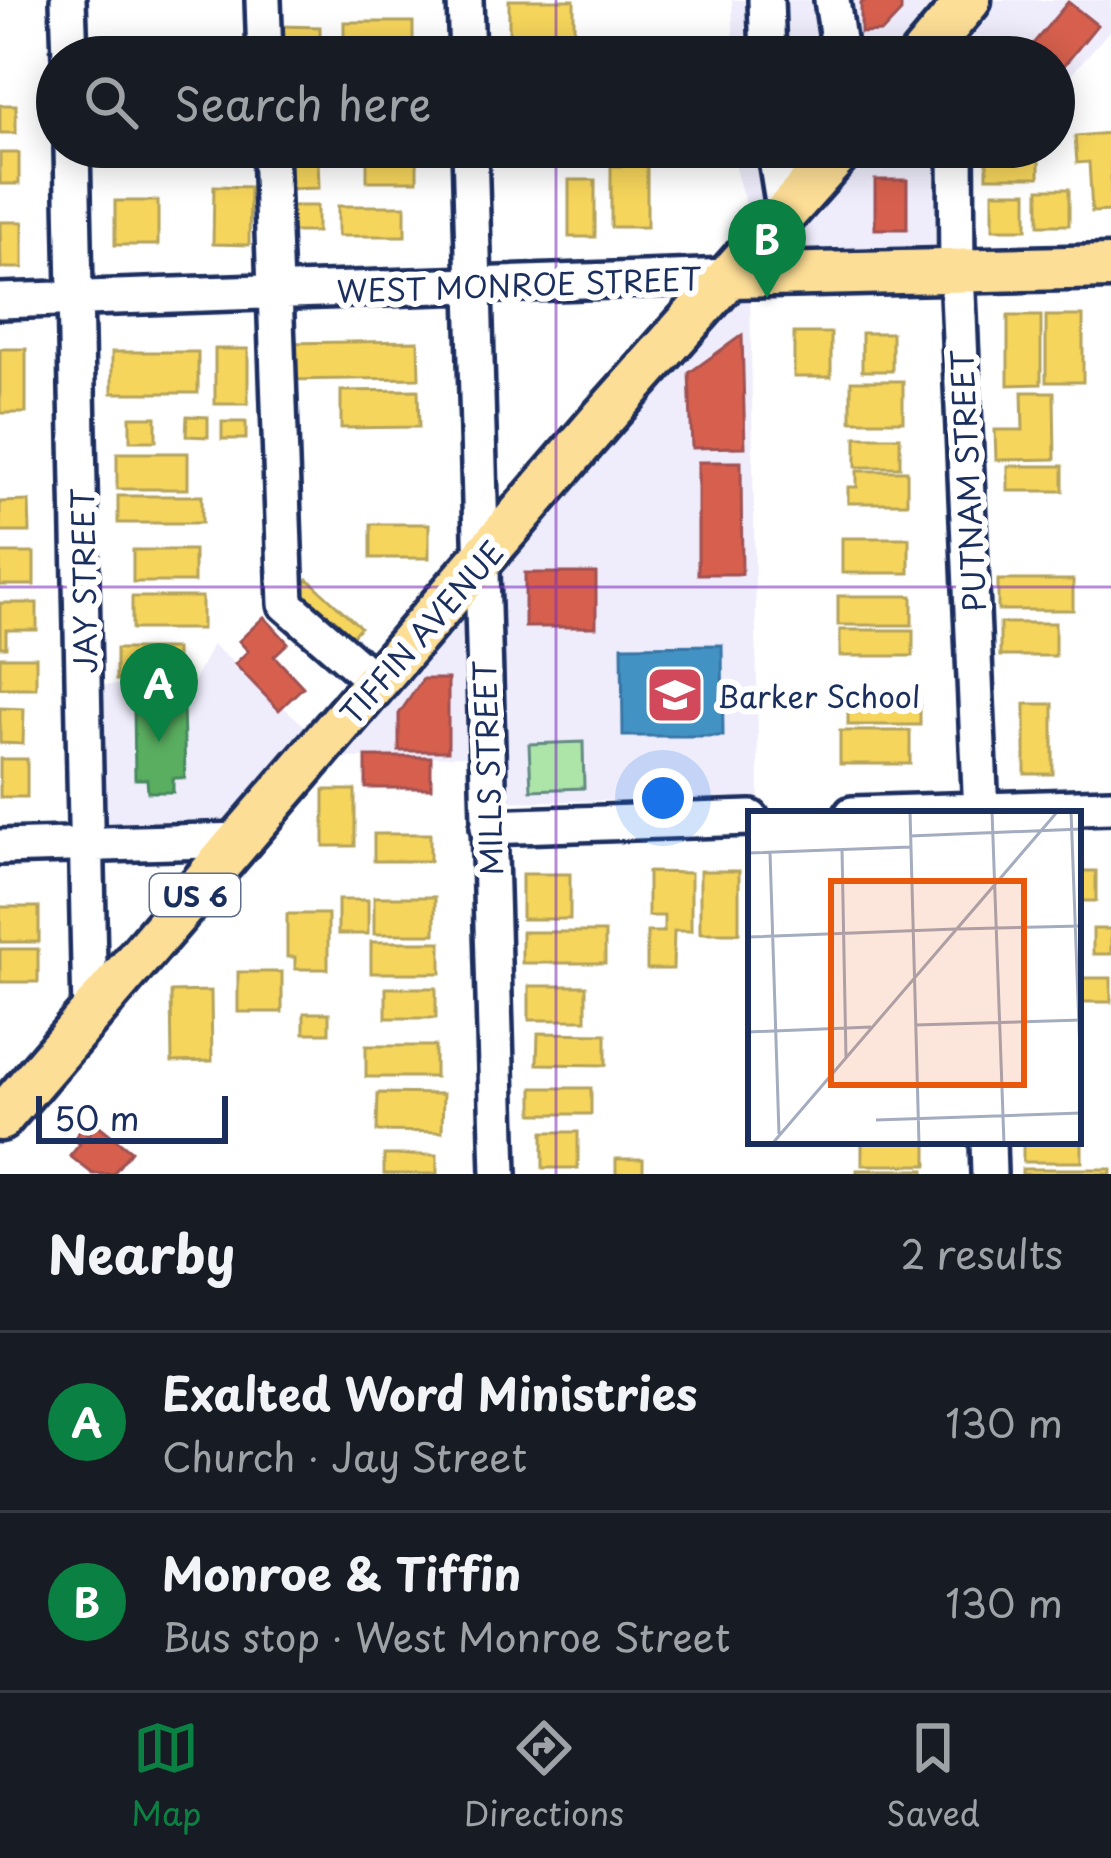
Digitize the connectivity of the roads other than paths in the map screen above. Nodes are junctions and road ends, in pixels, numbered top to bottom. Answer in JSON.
{"nodes":[{"id":1,"x":68,"y":0,"type":"edge"},
{"id":2,"x":262,"y":0,"type":"edge"},
{"id":3,"x":465,"y":0,"type":"edge"},
{"id":4,"x":766,"y":0,"type":"edge"},
{"id":5,"x":782,"y":0,"type":"edge"},
{"id":6,"x":832,"y":0,"type":"edge"},
{"id":7,"x":845,"y":0,"type":"edge"},
{"id":8,"x":69,"y":36,"type":"edge"},
{"id":9,"x":264,"y":36,"type":"edge"},
{"id":10,"x":466,"y":36,"type":"edge"},
{"id":11,"x":767,"y":36,"type":"edge"},
{"id":12,"x":782,"y":36,"type":"edge"},
{"id":13,"x":837,"y":36,"type":"edge"},
{"id":14,"x":848,"y":36,"type":"edge"},
{"id":15,"x":74,"y":168,"type":"edge"},
{"id":16,"x":271,"y":168,"type":"edge"},
{"id":17,"x":471,"y":168,"type":"edge"},
{"id":18,"x":777,"y":168,"type":"edge"},
{"id":19,"x":826,"y":168,"type":"edge"},
{"id":20,"x":956,"y":168,"type":"edge"},
{"id":21,"x":785,"y":215,"type":"junction"},
{"id":22,"x":1111,"y":267,"type":"edge"},
{"id":23,"x":957,"y":271,"type":"junction"},
{"id":24,"x":732,"y":276,"type":"junction"},
{"id":25,"x":474,"y":287,"type":"junction"},
{"id":26,"x":277,"y":292,"type":"junction"},
{"id":27,"x":77,"y":298,"type":"junction"},
{"id":28,"x":0,"y":301,"type":"edge"},
{"id":29,"x":482,"y":561,"type":"junction"},
{"id":30,"x":377,"y":683,"type":"junction"},
{"id":31,"x":1111,"y":806,"type":"edge"},
{"id":32,"x":981,"y":811,"type":"edge"},
{"id":33,"x":1003,"y":811,"type":"edge"},
{"id":34,"x":748,"y":818,"type":"edge"},
{"id":35,"x":488,"y":827,"type":"junction"},
{"id":36,"x":242,"y":840,"type":"junction"},
{"id":37,"x":88,"y":844,"type":"junction"},
{"id":38,"x":0,"y":847,"type":"edge"},
{"id":39,"x":90,"y":1015,"type":"junction"},
{"id":40,"x":0,"y":1119,"type":"edge"},
{"id":41,"x":499,"y":1174,"type":"edge"}],
"edges":[{"from":1,"to":8,"type":"street"},
{"from":2,"to":9,"type":"street"},
{"from":3,"to":10,"type":"street"},
{"from":4,"to":11,"type":"street"},
{"from":5,"to":12,"type":"street"},
{"from":6,"to":13,"type":"street"},
{"from":7,"to":14,"type":"street"},
{"from":15,"to":27,"type":"street","name":"JAY STREET"},
{"from":16,"to":26,"type":"street"},
{"from":17,"to":25,"type":"street","name":"MILLS STREET"},
{"from":18,"to":21,"type":"street"},
{"from":19,"to":21,"type":"main road","name":"TIFFIN AVENUE","number":"US 6"},
{"from":20,"to":23,"type":"street","name":"PUTNAM STREET"},
{"from":21,"to":24,"type":"main road","name":"TIFFIN AVENUE","number":"US 6"},
{"from":22,"to":23,"type":"main road","name":"WEST MONROE STREET"},
{"from":23,"to":24,"type":"main road","name":"WEST MONROE STREET"},
{"from":23,"to":32,"type":"street","name":"PUTNAM STREET"},
{"from":24,"to":25,"type":"street","name":"WEST MONROE STREET"},
{"from":24,"to":29,"type":"main road","name":"TIFFIN AVENUE","number":"US 6"},
{"from":25,"to":26,"type":"street","name":"WEST MONROE STREET"},
{"from":25,"to":29,"type":"street","name":"MILLS STREET"},
{"from":26,"to":27,"type":"street","name":"WEST MONROE STREET"},
{"from":26,"to":30,"type":"street"},
{"from":27,"to":28,"type":"street","name":"WEST MONROE STREET"},
{"from":27,"to":37,"type":"street","name":"JAY STREET"},
{"from":29,"to":30,"type":"main road","name":"TIFFIN AVENUE","number":"US 6"},
{"from":29,"to":35,"type":"street","name":"MILLS STREET"},
{"from":30,"to":36,"type":"main road","name":"TIFFIN AVENUE","number":"US 6"},
{"from":31,"to":33,"type":"street"},
{"from":34,"to":35,"type":"street"},
{"from":35,"to":41,"type":"street","name":"MILLS STREET"},
{"from":36,"to":37,"type":"street"},
{"from":36,"to":39,"type":"main road","name":"TIFFIN AVENUE","number":"US 6"},
{"from":37,"to":38,"type":"street"},
{"from":37,"to":39,"type":"street","name":"JAY STREET"},
{"from":39,"to":40,"type":"main road","name":"TIFFIN AVENUE","number":"US 6"}]}
